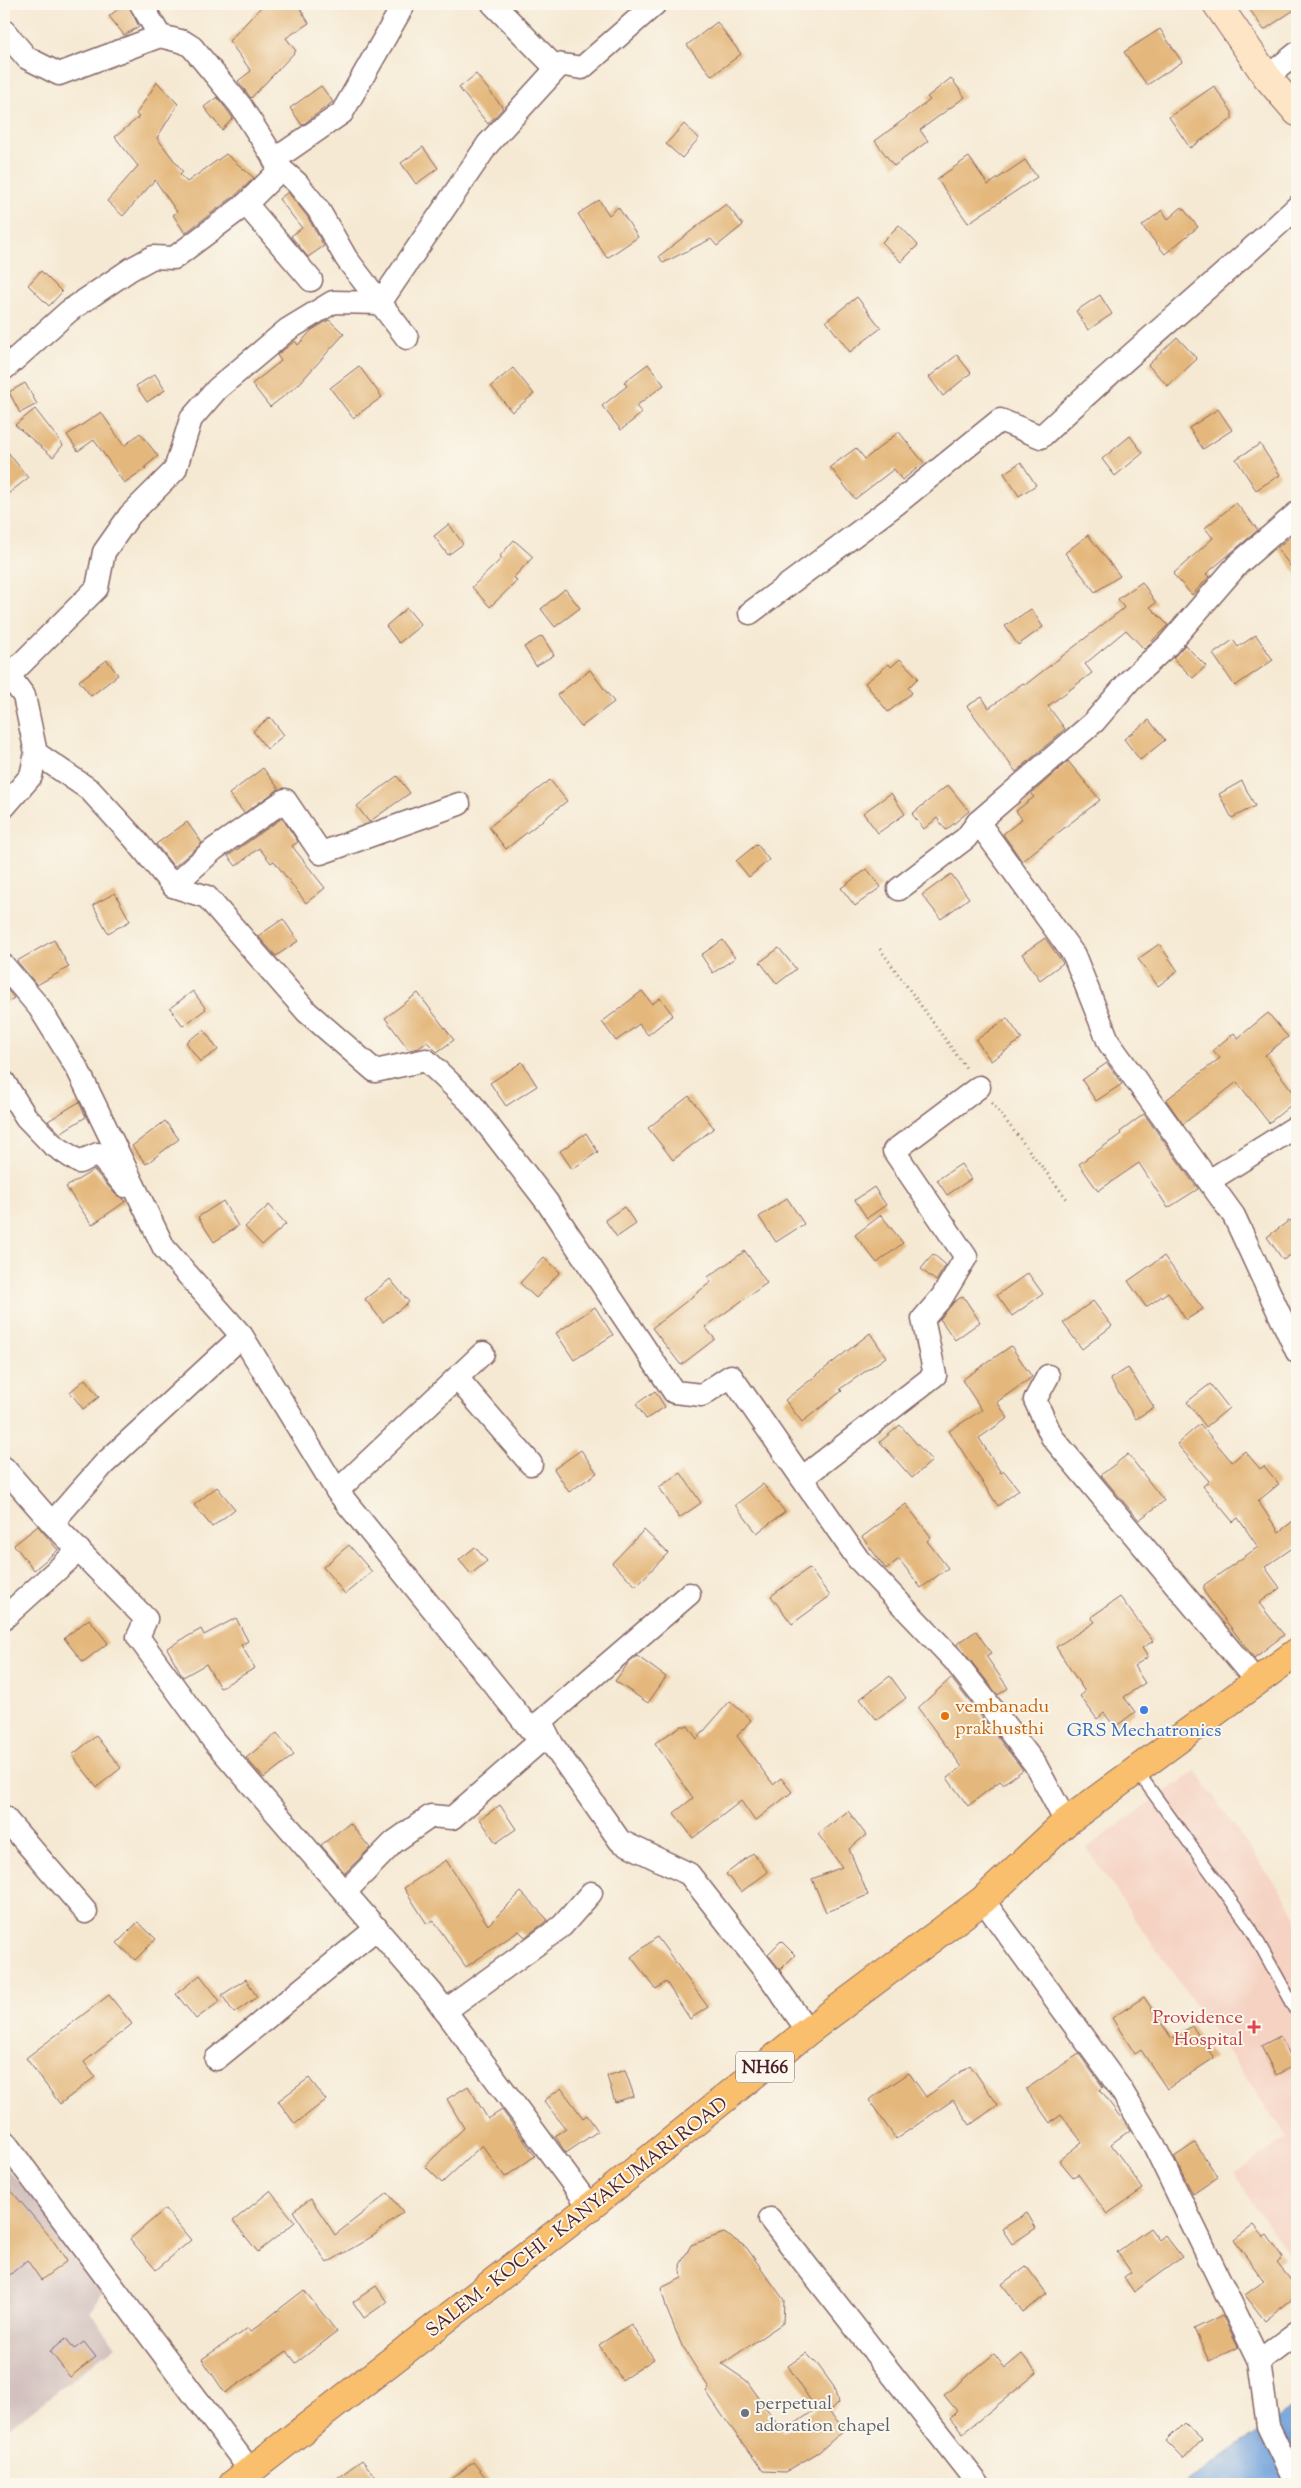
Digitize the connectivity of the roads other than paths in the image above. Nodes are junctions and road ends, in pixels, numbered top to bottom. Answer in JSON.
{"nodes":[{"id":1,"x":141,"y":4,"type":"edge"},
{"id":2,"x":404,"y":4,"type":"edge"},
{"id":3,"x":493,"y":4,"type":"edge"},
{"id":4,"x":655,"y":4,"type":"edge"},
{"id":5,"x":1217,"y":4,"type":"edge"},
{"id":6,"x":4,"y":31,"type":"edge"},
{"id":7,"x":160,"y":36,"type":"junction"},
{"id":8,"x":1297,"y":53,"type":"edge"},
{"id":9,"x":560,"y":64,"type":"junction"},
{"id":10,"x":1266,"y":77,"type":"junction"},
{"id":11,"x":1297,"y":112,"type":"edge"},
{"id":12,"x":278,"y":164,"type":"junction"},
{"id":13,"x":246,"y":204,"type":"junction"},
{"id":14,"x":1297,"y":207,"type":"edge"},
{"id":15,"x":311,"y":280,"type":"dead end"},
{"id":16,"x":380,"y":303,"type":"junction"},
{"id":17,"x":407,"y":338,"type":"dead end"},
{"id":18,"x":4,"y":369,"type":"edge"},
{"id":19,"x":1297,"y":512,"type":"edge"},
{"id":20,"x":750,"y":613,"type":"dead end"},
{"id":21,"x":6,"y":672,"type":"edge"},
{"id":22,"x":36,"y":753,"type":"junction"},
{"id":23,"x":459,"y":804,"type":"dead end"},
{"id":24,"x":4,"y":807,"type":"edge"},
{"id":25,"x":978,"y":822,"type":"junction"},
{"id":26,"x":173,"y":886,"type":"junction"},
{"id":27,"x":899,"y":889,"type":"dead end"},
{"id":28,"x":4,"y":966,"type":"edge"},
{"id":29,"x":4,"y":1082,"type":"edge"},
{"id":30,"x":979,"y":1087,"type":"dead end"},
{"id":31,"x":1297,"y":1126,"type":"edge"},
{"id":32,"x":1209,"y":1181,"type":"junction"},
{"id":33,"x":146,"y":1210,"type":"junction"},
{"id":34,"x":242,"y":1336,"type":"junction"},
{"id":35,"x":1297,"y":1352,"type":"edge"},
{"id":36,"x":483,"y":1353,"type":"dead end"},
{"id":37,"x":1048,"y":1376,"type":"dead end"},
{"id":38,"x":457,"y":1378,"type":"junction"},
{"id":39,"x":531,"y":1464,"type":"dead end"},
{"id":40,"x":4,"y":1468,"type":"edge"},
{"id":41,"x":802,"y":1478,"type":"junction"},
{"id":42,"x":337,"y":1491,"type":"junction"},
{"id":43,"x":52,"y":1523,"type":"junction"},
{"id":44,"x":80,"y":1550,"type":"junction"},
{"id":45,"x":689,"y":1594,"type":"dead end"},
{"id":46,"x":4,"y":1618,"type":"edge"},
{"id":47,"x":1297,"y":1652,"type":"edge"},
{"id":48,"x":1257,"y":1682,"type":"junction"},
{"id":49,"x":544,"y":1729,"type":"junction"},
{"id":50,"x":1137,"y":1771,"type":"junction"},
{"id":51,"x":4,"y":1817,"type":"edge"},
{"id":52,"x":1066,"y":1822,"type":"junction"},
{"id":53,"x":346,"y":1891,"type":"junction"},
{"id":54,"x":591,"y":1893,"type":"dead end"},
{"id":55,"x":984,"y":1900,"type":"junction"},
{"id":56,"x":86,"y":1912,"type":"dead end"},
{"id":57,"x":377,"y":1928,"type":"junction"},
{"id":58,"x":446,"y":2011,"type":"junction"},
{"id":59,"x":1297,"y":2012,"type":"edge"},
{"id":60,"x":808,"y":2031,"type":"junction"},
{"id":61,"x":216,"y":2059,"type":"dead end"},
{"id":62,"x":4,"y":2141,"type":"edge"},
{"id":63,"x":590,"y":2207,"type":"junction"},
{"id":64,"x":770,"y":2220,"type":"dead end"},
{"id":65,"x":1297,"y":2332,"type":"edge"},
{"id":66,"x":1259,"y":2361,"type":"junction"},
{"id":67,"x":242,"y":2477,"type":"edge"},
{"id":68,"x":978,"y":2484,"type":"edge"},
{"id":69,"x":1296,"y":2484,"type":"edge"}],
"edges":[{"from":1,"to":7,"type":"street"},
{"from":2,"to":12,"type":"street"},
{"from":3,"to":9,"type":"street"},
{"from":4,"to":9,"type":"street"},
{"from":5,"to":10,"type":"street"},
{"from":6,"to":7,"type":"street"},
{"from":7,"to":12,"type":"street"},
{"from":8,"to":10,"type":"street"},
{"from":9,"to":16,"type":"street"},
{"from":10,"to":11,"type":"street"},
{"from":12,"to":13,"type":"street"},
{"from":12,"to":16,"type":"street"},
{"from":13,"to":15,"type":"street"},
{"from":13,"to":18,"type":"street"},
{"from":14,"to":20,"type":"street"},
{"from":16,"to":17,"type":"street"},
{"from":16,"to":21,"type":"street"},
{"from":19,"to":25,"type":"street"},
{"from":21,"to":22,"type":"street"},
{"from":22,"to":24,"type":"street"},
{"from":22,"to":26,"type":"street"},
{"from":23,"to":26,"type":"street"},
{"from":25,"to":27,"type":"street"},
{"from":25,"to":32,"type":"street"},
{"from":26,"to":41,"type":"street"},
{"from":28,"to":33,"type":"street"},
{"from":29,"to":33,"type":"street"},
{"from":30,"to":41,"type":"street"},
{"from":31,"to":32,"type":"street"},
{"from":32,"to":35,"type":"street"},
{"from":33,"to":34,"type":"street"},
{"from":34,"to":42,"type":"street"},
{"from":34,"to":43,"type":"street"},
{"from":36,"to":38,"type":"street"},
{"from":37,"to":48,"type":"street"},
{"from":38,"to":39,"type":"street"},
{"from":38,"to":42,"type":"street"},
{"from":40,"to":43,"type":"street"},
{"from":41,"to":52,"type":"street"},
{"from":42,"to":49,"type":"street"},
{"from":43,"to":44,"type":"street"},
{"from":44,"to":46,"type":"street"},
{"from":44,"to":53,"type":"street"},
{"from":45,"to":49,"type":"street"},
{"from":47,"to":48,"type":"highway","name":"SALEM - KOCHI - KANYAKUMARI ROAD","number":"NH66"},
{"from":48,"to":50,"type":"highway","name":"SALEM - KOCHI - KANYAKUMARI ROAD","number":"NH66"},
{"from":49,"to":53,"type":"street"},
{"from":49,"to":60,"type":"street"},
{"from":50,"to":52,"type":"highway","name":"SALEM - KOCHI - KANYAKUMARI ROAD","number":"NH66"},
{"from":50,"to":59,"type":"lane"},
{"from":51,"to":56,"type":"street"},
{"from":52,"to":55,"type":"highway","name":"SALEM - KOCHI - KANYAKUMARI ROAD","number":"NH66"},
{"from":53,"to":57,"type":"street"},
{"from":54,"to":58,"type":"street"},
{"from":55,"to":60,"type":"highway","name":"SALEM - KOCHI - KANYAKUMARI ROAD","number":"NH66"},
{"from":55,"to":66,"type":"street"},
{"from":57,"to":58,"type":"street"},
{"from":57,"to":61,"type":"street"},
{"from":58,"to":63,"type":"street"},
{"from":60,"to":63,"type":"highway","name":"SALEM - KOCHI - KANYAKUMARI ROAD","number":"NH66"},
{"from":62,"to":67,"type":"street"},
{"from":63,"to":67,"type":"highway","name":"SALEM - KOCHI - KANYAKUMARI ROAD","number":"NH66"},
{"from":64,"to":68,"type":"street"},
{"from":65,"to":66,"type":"street"},
{"from":66,"to":69,"type":"street"}]}
